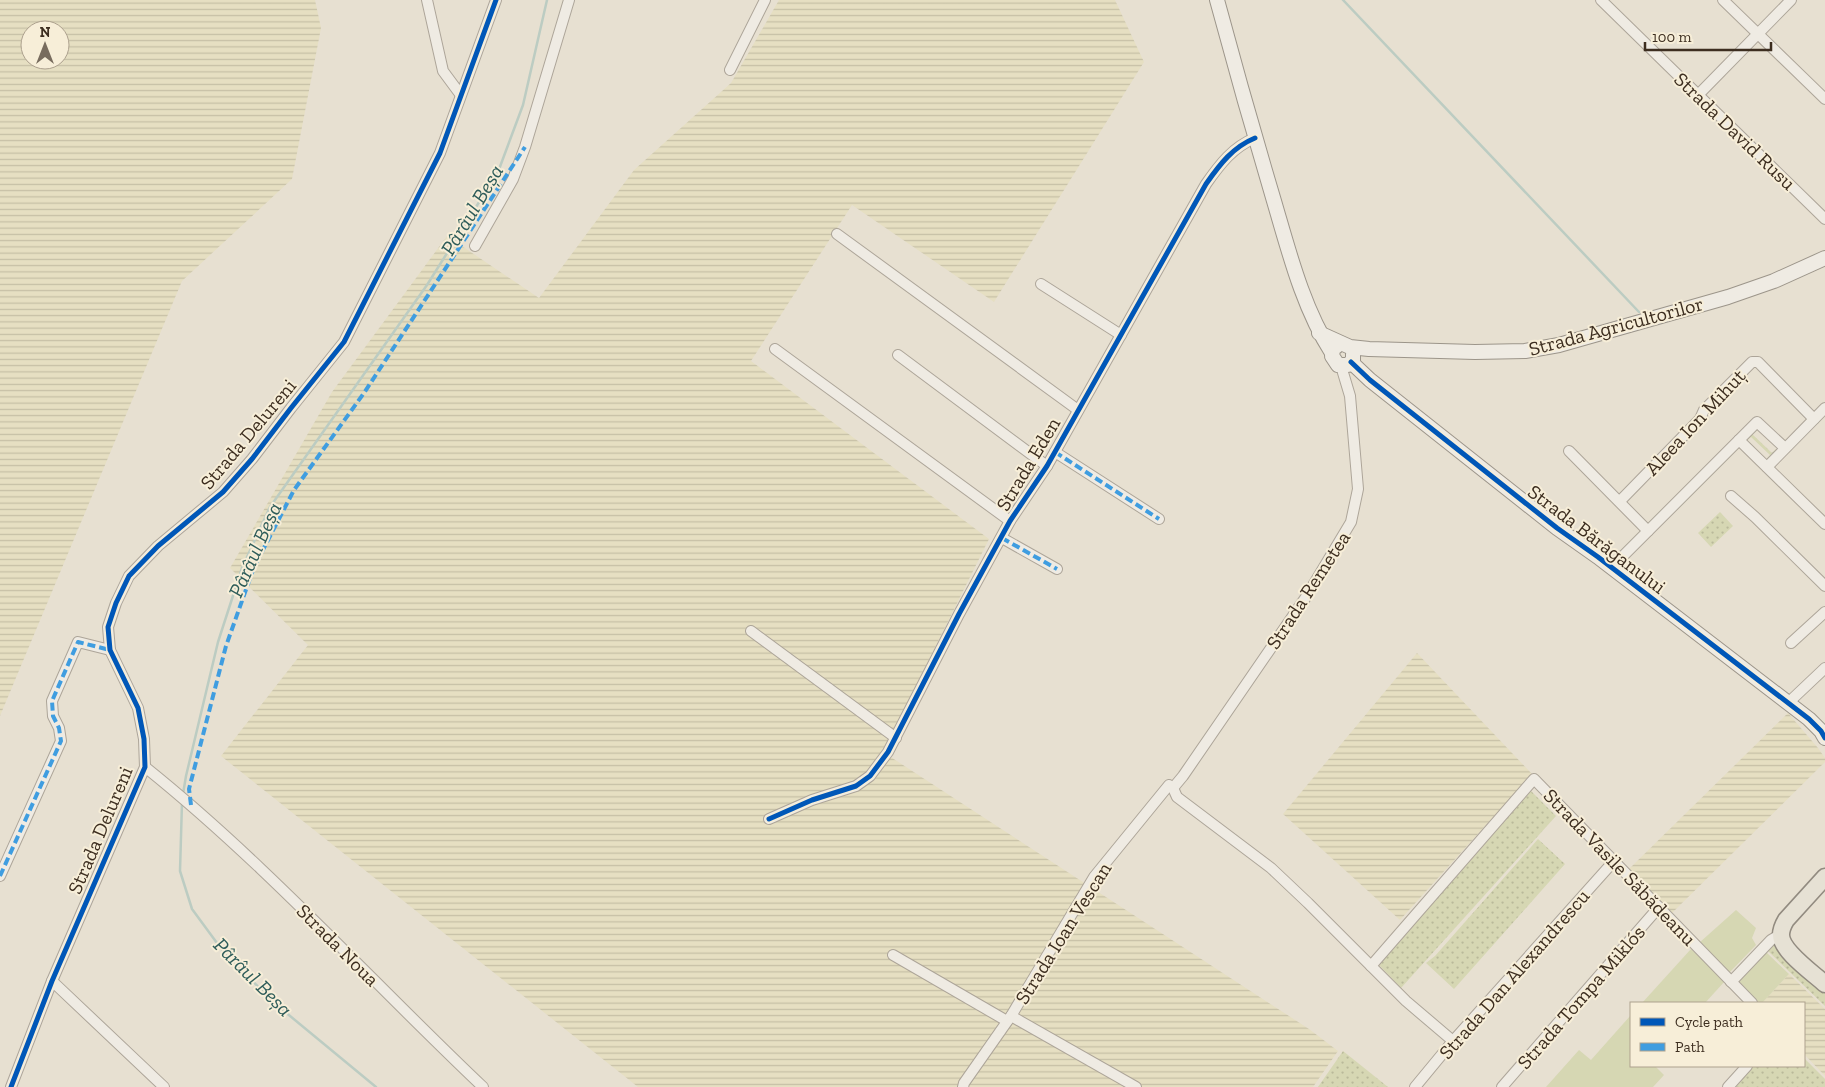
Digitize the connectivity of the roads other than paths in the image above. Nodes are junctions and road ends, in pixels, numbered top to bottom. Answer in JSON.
{"nodes":[{"id":1,"x":427,"y":0,"type":"edge"},
{"id":2,"x":496,"y":0,"type":"edge"},
{"id":3,"x":569,"y":0,"type":"edge"},
{"id":4,"x":764,"y":0,"type":"edge"},
{"id":5,"x":1217,"y":0,"type":"edge"},
{"id":6,"x":1601,"y":0,"type":"edge"},
{"id":7,"x":1722,"y":0,"type":"edge"},
{"id":8,"x":1791,"y":0,"type":"edge"},
{"id":9,"x":1758,"y":34,"type":"junction"},
{"id":10,"x":730,"y":70,"type":"dead end"},
{"id":11,"x":460,"y":94,"type":"junction"},
{"id":12,"x":1698,"y":94,"type":"junction"},
{"id":13,"x":1825,"y":99,"type":"edge"},
{"id":14,"x":1255,"y":138,"type":"junction"},
{"id":15,"x":1825,"y":219,"type":"edge"},
{"id":16,"x":837,"y":234,"type":"dead end"},
{"id":17,"x":476,"y":246,"type":"dead end"},
{"id":18,"x":1825,"y":258,"type":"edge"},
{"id":19,"x":1041,"y":284,"type":"dead end"},
{"id":20,"x":1121,"y":335,"type":"junction"},
{"id":21,"x":775,"y":349,"type":"dead end"},
{"id":22,"x":898,"y":355,"type":"dead end"},
{"id":23,"x":1345,"y":355,"type":"junction"},
{"id":24,"x":1825,"y":408,"type":"edge"},
{"id":25,"x":1078,"y":410,"type":"junction"},
{"id":26,"x":1814,"y":419,"type":"junction"},
{"id":27,"x":1739,"y":440,"type":"junction"},
{"id":28,"x":1785,"y":448,"type":"junction"},
{"id":29,"x":1568,"y":451,"type":"dead end"},
{"id":30,"x":1055,"y":452,"type":"junction"},
{"id":31,"x":1046,"y":466,"type":"junction"},
{"id":32,"x":1767,"y":467,"type":"junction"},
{"id":33,"x":1731,"y":496,"type":"dead end"},
{"id":34,"x":1620,"y":502,"type":"junction"},
{"id":35,"x":1159,"y":520,"type":"dead end"},
{"id":36,"x":1010,"y":521,"type":"junction"},
{"id":37,"x":1825,"y":524,"type":"edge"},
{"id":38,"x":1648,"y":531,"type":"junction"},
{"id":39,"x":1002,"y":538,"type":"junction"},
{"id":40,"x":1611,"y":568,"type":"junction"},
{"id":41,"x":1056,"y":569,"type":"dead end"},
{"id":42,"x":1825,"y":586,"type":"edge"},
{"id":43,"x":1825,"y":612,"type":"edge"},
{"id":44,"x":751,"y":631,"type":"dead end"},
{"id":45,"x":1791,"y":643,"type":"dead end"},
{"id":46,"x":110,"y":650,"type":"junction"},
{"id":47,"x":1825,"y":668,"type":"edge"},
{"id":48,"x":1788,"y":703,"type":"junction"},
{"id":49,"x":896,"y":738,"type":"junction"},
{"id":50,"x":1825,"y":738,"type":"edge"},
{"id":51,"x":145,"y":767,"type":"junction"},
{"id":52,"x":1173,"y":788,"type":"junction"},
{"id":53,"x":769,"y":820,"type":"dead end"},
{"id":54,"x":1614,"y":861,"type":"junction"},
{"id":55,"x":0,"y":876,"type":"edge"},
{"id":56,"x":1825,"y":877,"type":"edge"},
{"id":57,"x":1659,"y":907,"type":"junction"},
{"id":58,"x":1781,"y":934,"type":"junction"},
{"id":59,"x":893,"y":955,"type":"dead end"},
{"id":60,"x":1371,"y":966,"type":"junction"},
{"id":61,"x":52,"y":981,"type":"junction"},
{"id":62,"x":1731,"y":982,"type":"junction"},
{"id":63,"x":1825,"y":984,"type":"edge"},
{"id":64,"x":1751,"y":1002,"type":"edge"},
{"id":65,"x":1009,"y":1019,"type":"junction"},
{"id":66,"x":1453,"y":1041,"type":"junction"},
{"id":67,"x":1746,"y":1067,"type":"edge"},
{"id":68,"x":11,"y":1087,"type":"edge"},
{"id":69,"x":164,"y":1087,"type":"edge"},
{"id":70,"x":482,"y":1087,"type":"edge"},
{"id":71,"x":963,"y":1087,"type":"edge"},
{"id":72,"x":1136,"y":1087,"type":"edge"},
{"id":73,"x":1415,"y":1087,"type":"edge"},
{"id":74,"x":1502,"y":1087,"type":"edge"},
{"id":75,"x":1728,"y":1087,"type":"edge"}],
"edges":[{"from":1,"to":11,"type":"street"},
{"from":2,"to":11,"type":"street","name":"Strada Delureni"},
{"from":3,"to":17,"type":"street"},
{"from":4,"to":10,"type":"street"},
{"from":5,"to":14,"type":"street","name":"Strada Remetea"},
{"from":6,"to":12,"type":"street","name":"Strada David Rusu"},
{"from":7,"to":9,"type":"street"},
{"from":8,"to":9,"type":"street"},
{"from":9,"to":12,"type":"street"},
{"from":9,"to":13,"type":"street"},
{"from":11,"to":46,"type":"street","name":"Strada Delureni"},
{"from":12,"to":15,"type":"street","name":"Strada David Rusu"},
{"from":14,"to":20,"type":"street","name":"Strada Eden"},
{"from":14,"to":23,"type":"street","name":"Strada Remetea"},
{"from":16,"to":25,"type":"street","name":"Strada Eden"},
{"from":18,"to":23,"type":"street","name":"Strada Agricultorilor"},
{"from":19,"to":20,"type":"street"},
{"from":20,"to":25,"type":"street","name":"Strada Eden"},
{"from":21,"to":36,"type":"street","name":"Strada Eden"},
{"from":22,"to":31,"type":"street","name":"Strada Eden"},
{"from":23,"to":40,"type":"street","name":"Strada Bărăganului"},
{"from":23,"to":52,"type":"street","name":"Strada Remetea"},
{"from":24,"to":26,"type":"street"},
{"from":25,"to":30,"type":"street","name":"Strada Eden"},
{"from":26,"to":28,"type":"street"},
{"from":26,"to":34,"type":"street","name":"Aleea Ion Mihuț"},
{"from":27,"to":28,"type":"street"},
{"from":27,"to":32,"type":"street"},
{"from":27,"to":38,"type":"street"},
{"from":28,"to":32,"type":"street"},
{"from":29,"to":34,"type":"street"},
{"from":30,"to":31,"type":"street","name":"Strada Eden"},
{"from":30,"to":35,"type":"street"},
{"from":31,"to":36,"type":"street","name":"Strada Eden"},
{"from":32,"to":37,"type":"street"},
{"from":33,"to":42,"type":"street"},
{"from":34,"to":38,"type":"street"},
{"from":36,"to":39,"type":"street","name":"Strada Eden"},
{"from":38,"to":40,"type":"street"},
{"from":39,"to":41,"type":"street"},
{"from":39,"to":49,"type":"street","name":"Strada Eden"},
{"from":40,"to":48,"type":"street","name":"Strada Bărăganului"},
{"from":43,"to":45,"type":"street"},
{"from":44,"to":49,"type":"street"},
{"from":46,"to":51,"type":"street","name":"Strada Delureni"},
{"from":46,"to":55,"type":"street"},
{"from":47,"to":48,"type":"street"},
{"from":48,"to":50,"type":"street","name":"Strada Bărăganului"},
{"from":49,"to":53,"type":"street","name":"Strada Eden"},
{"from":51,"to":61,"type":"street","name":"Strada Delureni"},
{"from":51,"to":70,"type":"street","name":"Strada Noua"},
{"from":52,"to":60,"type":"street"},
{"from":52,"to":65,"type":"street","name":"Strada Ioan Vescan"},
{"from":54,"to":57,"type":"street","name":"Strada Vasile Săbădeanu"},
{"from":54,"to":60,"type":"street","name":"Strada Vasile Săbădeanu"},
{"from":54,"to":66,"type":"street","name":"Strada Dan Alexandrescu"},
{"from":56,"to":58,"type":"main road"},
{"from":57,"to":62,"type":"street","name":"Strada Vasile Săbădeanu"},
{"from":57,"to":74,"type":"street","name":"Strada Tompa Miklós"},
{"from":58,"to":62,"type":"street"},
{"from":58,"to":63,"type":"main road"},
{"from":59,"to":65,"type":"street","name":"Strada Ioan Vescan"},
{"from":60,"to":66,"type":"street"},
{"from":61,"to":68,"type":"street","name":"Strada Delureni"},
{"from":61,"to":69,"type":"street"},
{"from":62,"to":64,"type":"street","name":"Strada Vasile Săbădeanu"},
{"from":65,"to":71,"type":"street","name":"Strada Ioan Vescan"},
{"from":65,"to":72,"type":"street","name":"Strada Ioan Vescan"},
{"from":66,"to":73,"type":"street","name":"Strada Dan Alexandrescu"},
{"from":67,"to":75,"type":"street"}]}
